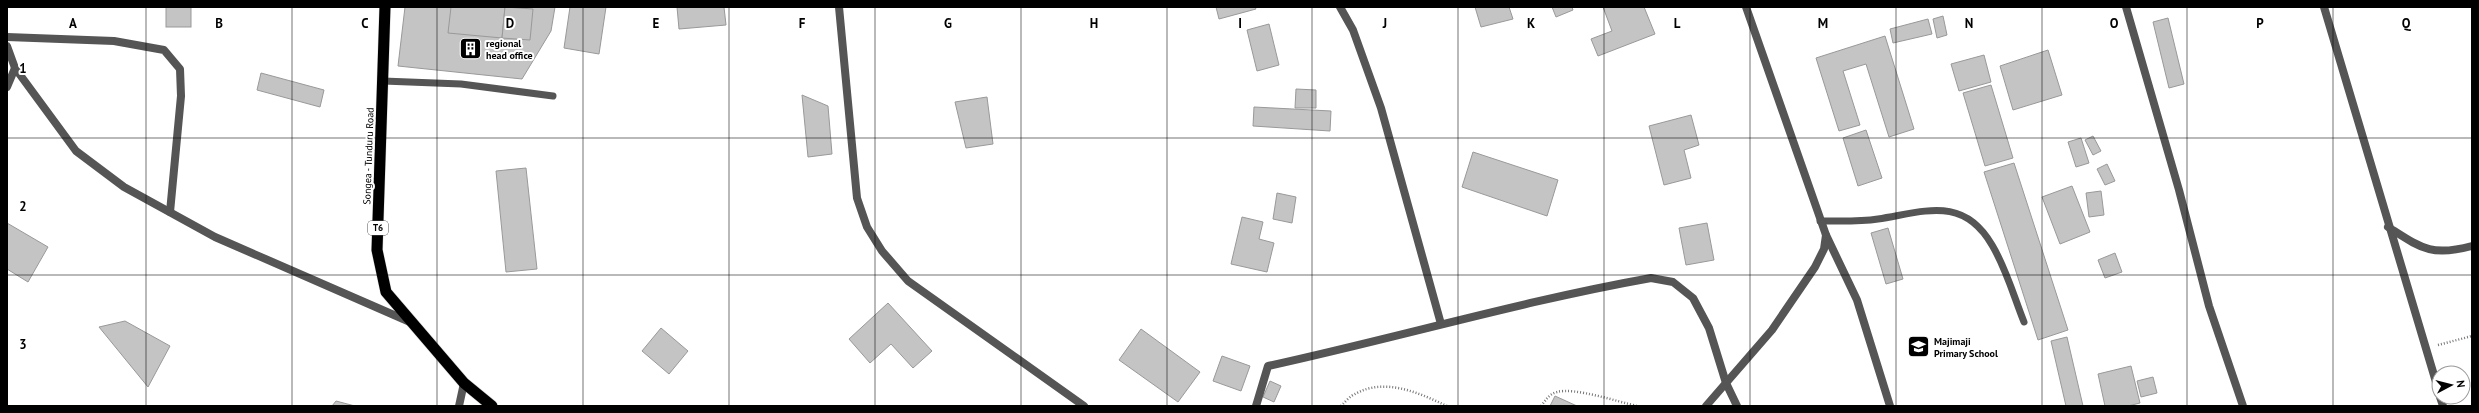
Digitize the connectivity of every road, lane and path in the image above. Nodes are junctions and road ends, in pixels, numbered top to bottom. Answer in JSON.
{"nodes":[{"id":1,"x":385,"y":7,"type":"edge"},
{"id":2,"x":839,"y":7,"type":"edge"},
{"id":3,"x":1340,"y":7,"type":"edge"},
{"id":4,"x":1746,"y":7,"type":"edge"},
{"id":5,"x":2126,"y":7,"type":"edge"},
{"id":6,"x":2324,"y":7,"type":"edge"},
{"id":7,"x":7,"y":37,"type":"edge"},
{"id":8,"x":7,"y":46,"type":"edge"},
{"id":9,"x":15,"y":68,"type":"junction"},
{"id":10,"x":382,"y":81,"type":"junction"},
{"id":11,"x":7,"y":87,"type":"edge"},
{"id":12,"x":553,"y":96,"type":"dead end"},
{"id":13,"x":170,"y":212,"type":"junction"},
{"id":14,"x":1820,"y":221,"type":"junction"},
{"id":15,"x":2388,"y":227,"type":"junction"},
{"id":16,"x":1826,"y":235,"type":"junction"},
{"id":17,"x":2472,"y":246,"type":"edge"},
{"id":18,"x":410,"y":322,"type":"junction"},
{"id":19,"x":2024,"y":322,"type":"dead end"},
{"id":20,"x":1441,"y":324,"type":"junction"},
{"id":21,"x":2472,"y":336,"type":"edge"},
{"id":22,"x":2425,"y":348,"type":"junction"},
{"id":23,"x":2431,"y":367,"type":"edge"},
{"id":24,"x":464,"y":383,"type":"junction"},
{"id":25,"x":1726,"y":383,"type":"junction"},
{"id":26,"x":459,"y":406,"type":"edge"},
{"id":27,"x":492,"y":406,"type":"edge"},
{"id":28,"x":1084,"y":406,"type":"edge"},
{"id":29,"x":1256,"y":406,"type":"edge"},
{"id":30,"x":1341,"y":406,"type":"edge"},
{"id":31,"x":1447,"y":406,"type":"edge"},
{"id":32,"x":1541,"y":406,"type":"edge"},
{"id":33,"x":1637,"y":406,"type":"edge"},
{"id":34,"x":1706,"y":406,"type":"edge"},
{"id":35,"x":1737,"y":406,"type":"edge"},
{"id":36,"x":1890,"y":406,"type":"edge"},
{"id":37,"x":2243,"y":406,"type":"edge"}],
"edges":[{"from":1,"to":10,"type":"highway","name":"Songea - Tunduru Road","number":"T6"},
{"from":2,"to":28,"type":"street"},
{"from":3,"to":20,"type":"street"},
{"from":4,"to":14,"type":"street"},
{"from":5,"to":37,"type":"street"},
{"from":6,"to":15,"type":"street"},
{"from":7,"to":13,"type":"street"},
{"from":8,"to":9,"type":"street"},
{"from":9,"to":11,"type":"street"},
{"from":9,"to":13,"type":"street"},
{"from":10,"to":12,"type":"lane"},
{"from":10,"to":18,"type":"highway","name":"Songea - Tunduru Road","number":"T6"},
{"from":13,"to":18,"type":"street"},
{"from":14,"to":16,"type":"street"},
{"from":14,"to":19,"type":"lane"},
{"from":15,"to":17,"type":"street"},
{"from":15,"to":22,"type":"street"},
{"from":16,"to":25,"type":"street"},
{"from":16,"to":36,"type":"street"},
{"from":18,"to":24,"type":"highway","name":"Songea - Tunduru Road","number":"T6"},
{"from":20,"to":25,"type":"street"},
{"from":20,"to":29,"type":"street"},
{"from":21,"to":22,"type":"path"},
{"from":22,"to":23,"type":"street"},
{"from":24,"to":26,"type":"street"},
{"from":24,"to":27,"type":"highway","name":"Songea - Tunduru Road","number":"T6"},
{"from":25,"to":34,"type":"street"},
{"from":25,"to":35,"type":"street"},
{"from":30,"to":31,"type":"path"},
{"from":32,"to":33,"type":"path"}]}
